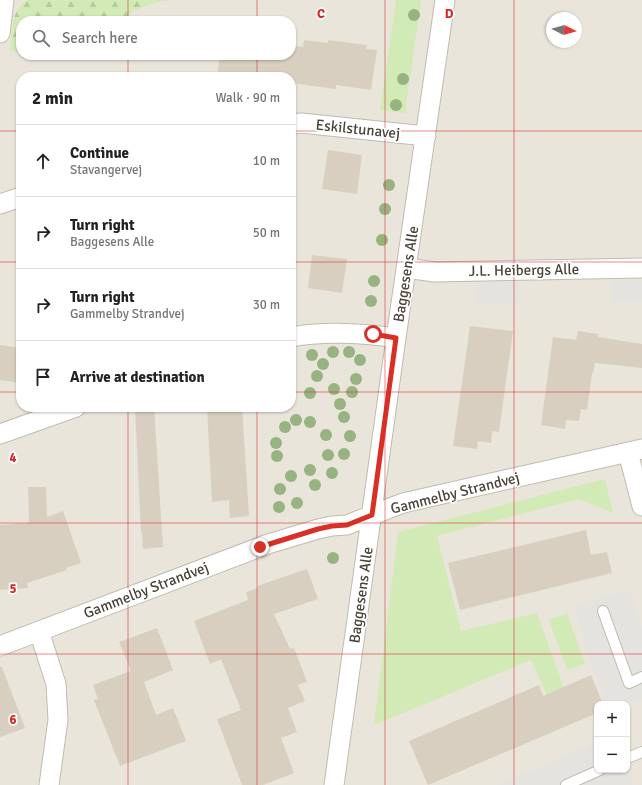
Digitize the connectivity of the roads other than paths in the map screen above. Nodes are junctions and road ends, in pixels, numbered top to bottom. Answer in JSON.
{"nodes":[{"id":1,"x":4,"y":0,"type":"edge"},
{"id":2,"x":445,"y":0,"type":"edge"},
{"id":3,"x":0,"y":33,"type":"edge"},
{"id":4,"x":296,"y":123,"type":"edge"},
{"id":5,"x":426,"y":136,"type":"junction"},
{"id":6,"x":16,"y":199,"type":"edge"},
{"id":7,"x":0,"y":204,"type":"edge"},
{"id":8,"x":406,"y":268,"type":"junction"},
{"id":9,"x":642,"y":268,"type":"edge"},
{"id":10,"x":296,"y":336,"type":"edge"},
{"id":11,"x":396,"y":338,"type":"junction"},
{"id":12,"x":62,"y":412,"type":"edge"},
{"id":13,"x":0,"y":434,"type":"edge"},
{"id":14,"x":635,"y":451,"type":"edge"},
{"id":15,"x":642,"y":506,"type":"edge"},
{"id":16,"x":372,"y":515,"type":"junction"},
{"id":17,"x":603,"y":611,"type":"dead end"},
{"id":18,"x":39,"y":631,"type":"junction"},
{"id":19,"x":0,"y":646,"type":"edge"},
{"id":20,"x":642,"y":677,"type":"edge"},
{"id":21,"x":642,"y":752,"type":"edge"},
{"id":22,"x":630,"y":757,"type":"edge"},
{"id":23,"x":594,"y":773,"type":"edge"},
{"id":24,"x":49,"y":785,"type":"edge"},
{"id":25,"x":334,"y":785,"type":"edge"},
{"id":26,"x":566,"y":785,"type":"edge"}],
"edges":[{"from":1,"to":3,"type":"street"},
{"from":2,"to":5,"type":"street","name":"Baggesens Alle"},
{"from":4,"to":5,"type":"street","name":"Eskilstunavej"},
{"from":5,"to":8,"type":"street","name":"Baggesens Alle"},
{"from":6,"to":7,"type":"street"},
{"from":8,"to":9,"type":"street","name":"J.L. Heibergs Alle"},
{"from":8,"to":11,"type":"street","name":"Baggesens Alle"},
{"from":10,"to":11,"type":"street"},
{"from":11,"to":16,"type":"street","name":"Baggesens Alle"},
{"from":12,"to":13,"type":"street"},
{"from":14,"to":15,"type":"street"},
{"from":14,"to":16,"type":"street","name":"Gammelby Strandvej"},
{"from":16,"to":18,"type":"street","name":"Gammelby Strandvej"},
{"from":16,"to":25,"type":"street","name":"Baggesens Alle"},
{"from":17,"to":20,"type":"lane"},
{"from":18,"to":19,"type":"street","name":"Gammelby Strandvej"},
{"from":18,"to":24,"type":"street"},
{"from":21,"to":22,"type":"lane"},
{"from":23,"to":26,"type":"lane"}]}
